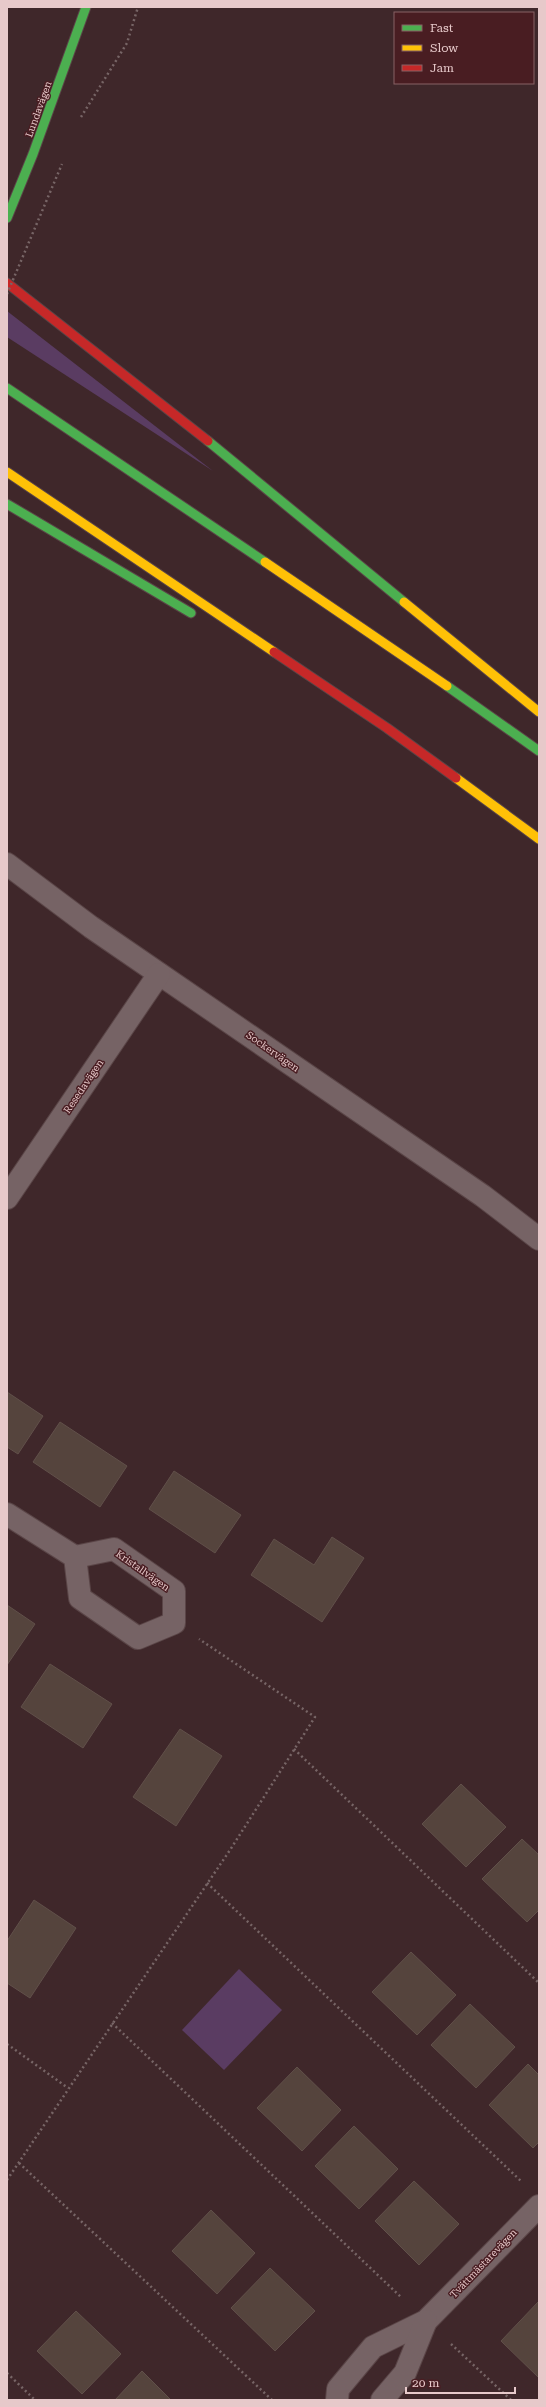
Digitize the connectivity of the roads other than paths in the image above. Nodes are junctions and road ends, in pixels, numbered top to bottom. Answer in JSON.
{"nodes":[{"id":1,"x":86,"y":7,"type":"edge"},
{"id":2,"x":7,"y":218,"type":"edge"},
{"id":3,"x":7,"y":283,"type":"edge"},
{"id":4,"x":7,"y":388,"type":"edge"},
{"id":5,"x":7,"y":472,"type":"edge"},
{"id":6,"x":7,"y":504,"type":"edge"},
{"id":7,"x":197,"y":616,"type":"dead end"},
{"id":8,"x":251,"y":648,"type":"dead end"},
{"id":9,"x":539,"y":712,"type":"edge"},
{"id":10,"x":387,"y":728,"type":"junction"},
{"id":11,"x":539,"y":751,"type":"edge"},
{"id":12,"x":539,"y":840,"type":"edge"},
{"id":13,"x":7,"y":864,"type":"edge"},
{"id":14,"x":159,"y":974,"type":"junction"},
{"id":15,"x":7,"y":1198,"type":"edge"},
{"id":16,"x":539,"y":1239,"type":"edge"},
{"id":17,"x":7,"y":1514,"type":"edge"},
{"id":18,"x":75,"y":1557,"type":"junction"},
{"id":19,"x":539,"y":2206,"type":"edge"},
{"id":20,"x":426,"y":2321,"type":"junction"},
{"id":21,"x":337,"y":2400,"type":"edge"},
{"id":22,"x":382,"y":2400,"type":"edge"}],
"edges":[{"from":1,"to":2,"type":"main road","name":"Lundavägen"},
{"from":3,"to":9,"type":"main road"},
{"from":4,"to":11,"type":"main road"},
{"from":5,"to":10,"type":"main road"},
{"from":6,"to":7,"type":"main road"},
{"from":8,"to":10,"type":"main road"},
{"from":10,"to":12,"type":"main road"},
{"from":13,"to":14,"type":"street","name":"Sockervägen"},
{"from":14,"to":15,"type":"street","name":"Resedavägen"},
{"from":14,"to":16,"type":"street","name":"Sockervägen"},
{"from":17,"to":18,"type":"street"},
{"from":18,"to":18,"type":"street","name":"Kristallvägen"},
{"from":19,"to":20,"type":"street","name":"Tvättmästarevägen"},
{"from":20,"to":21,"type":"street","name":"Tvättmästarevägen"},
{"from":20,"to":22,"type":"street","name":"Tvättmästarevägen"}]}
